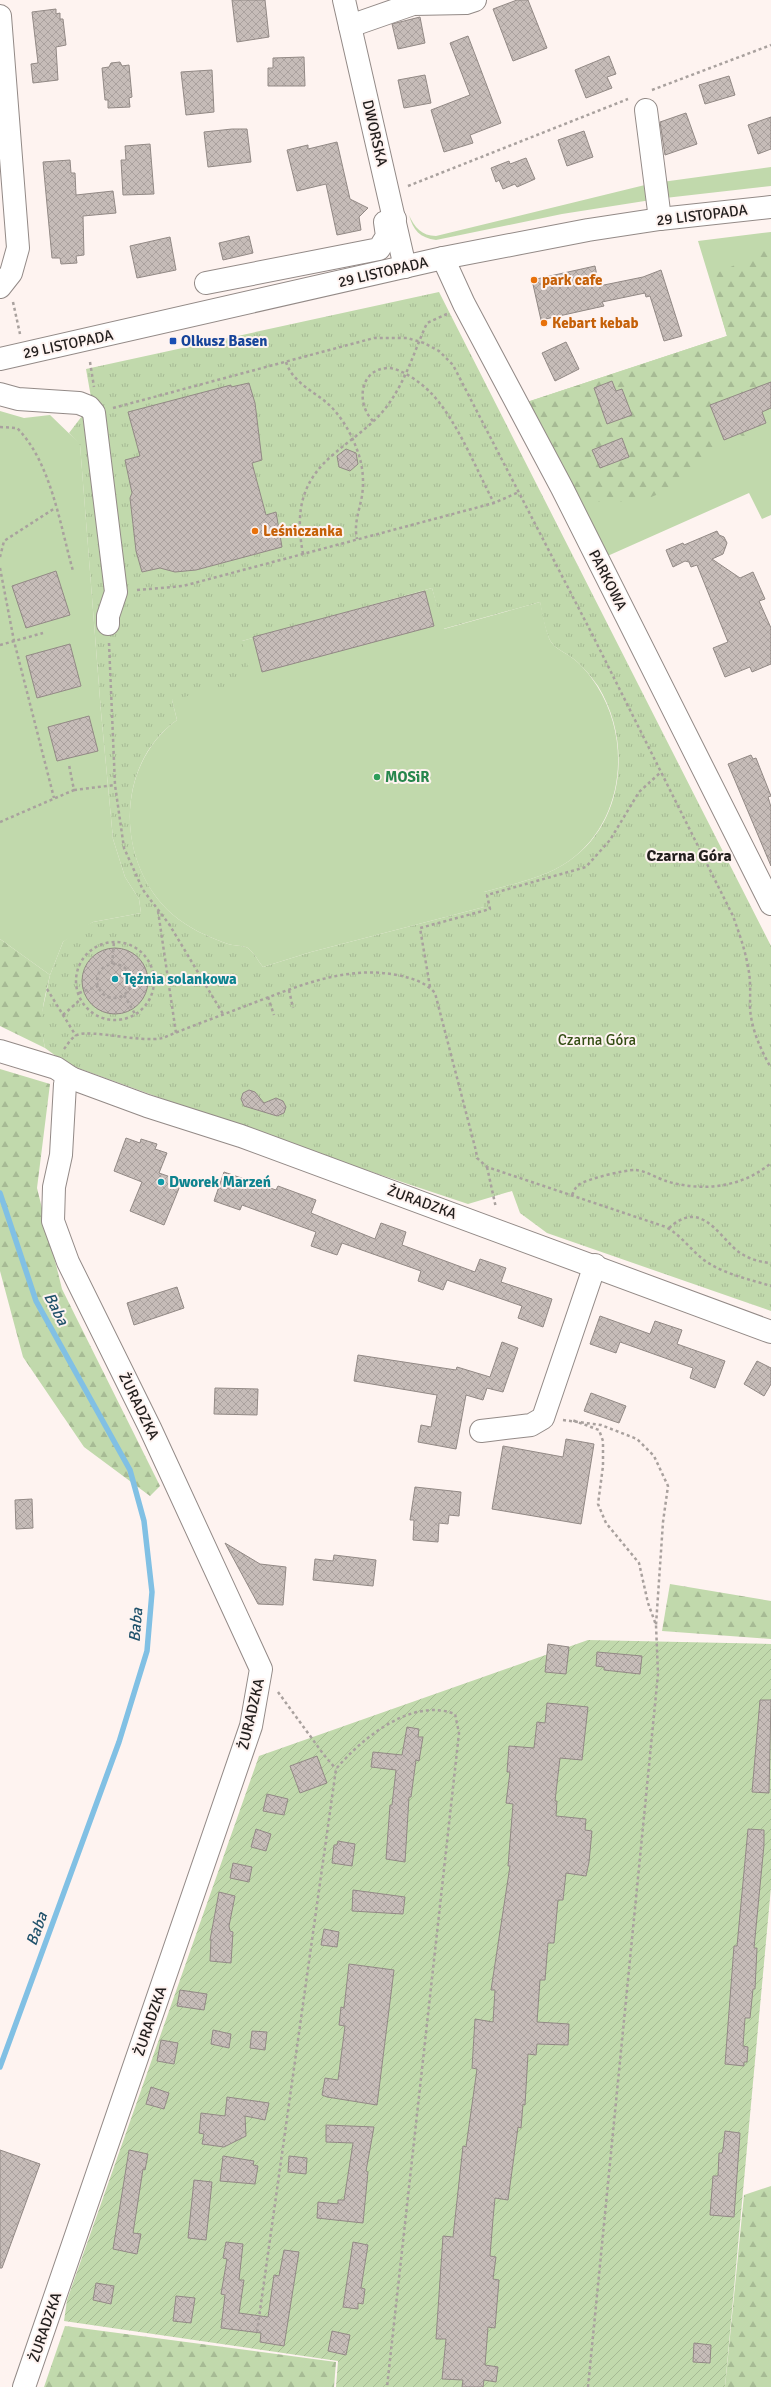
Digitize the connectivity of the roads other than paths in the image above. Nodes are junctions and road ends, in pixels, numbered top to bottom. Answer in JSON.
{"nodes":[{"id":1,"x":344,"y":0,"type":"edge"},
{"id":2,"x":475,"y":0,"type":"edge"},
{"id":3,"x":0,"y":16,"type":"edge"},
{"id":4,"x":350,"y":26,"type":"junction"},
{"id":5,"x":643,"y":100,"type":"road end"},
{"id":6,"x":771,"y":207,"type":"edge"},
{"id":7,"x":395,"y":219,"type":"junction"},
{"id":8,"x":660,"y":219,"type":"junction"},
{"id":9,"x":443,"y":258,"type":"junction"},
{"id":10,"x":405,"y":267,"type":"junction"},
{"id":11,"x":206,"y":283,"type":"dead end"},
{"id":12,"x":0,"y":287,"type":"edge"},
{"id":13,"x":0,"y":359,"type":"edge"},
{"id":14,"x":0,"y":394,"type":"edge"},
{"id":15,"x":108,"y":624,"type":"road end"},
{"id":16,"x":771,"y":904,"type":"edge"},
{"id":17,"x":0,"y":1051,"type":"edge"},
{"id":18,"x":64,"y":1073,"type":"junction"},
{"id":19,"x":595,"y":1265,"type":"junction"},
{"id":20,"x":771,"y":1332,"type":"edge"},
{"id":21,"x":481,"y":1431,"type":"dead end"},
{"id":22,"x":24,"y":2387,"type":"edge"}],
"edges":[{"from":1,"to":4,"type":"street","name":"DWORSKA"},
{"from":2,"to":4,"type":"street"},
{"from":3,"to":12,"type":"street"},
{"from":4,"to":7,"type":"street","name":"DWORSKA"},
{"from":5,"to":8,"type":"street"},
{"from":6,"to":8,"type":"street","name":"29 LISTOPADA"},
{"from":7,"to":10,"type":"street","name":"DWORSKA"},
{"from":7,"to":11,"type":"street"},
{"from":8,"to":9,"type":"street","name":"29 LISTOPADA"},
{"from":9,"to":10,"type":"street","name":"29 LISTOPADA"},
{"from":9,"to":16,"type":"street","name":"PARKOWA"},
{"from":10,"to":13,"type":"street","name":"29 LISTOPADA"},
{"from":14,"to":15,"type":"street"},
{"from":17,"to":18,"type":"street","name":"ŻURADZKA"},
{"from":18,"to":19,"type":"street","name":"ŻURADZKA"},
{"from":18,"to":22,"type":"street","name":"ŻURADZKA"},
{"from":19,"to":20,"type":"street","name":"ŻURADZKA"},
{"from":19,"to":21,"type":"street"}]}
